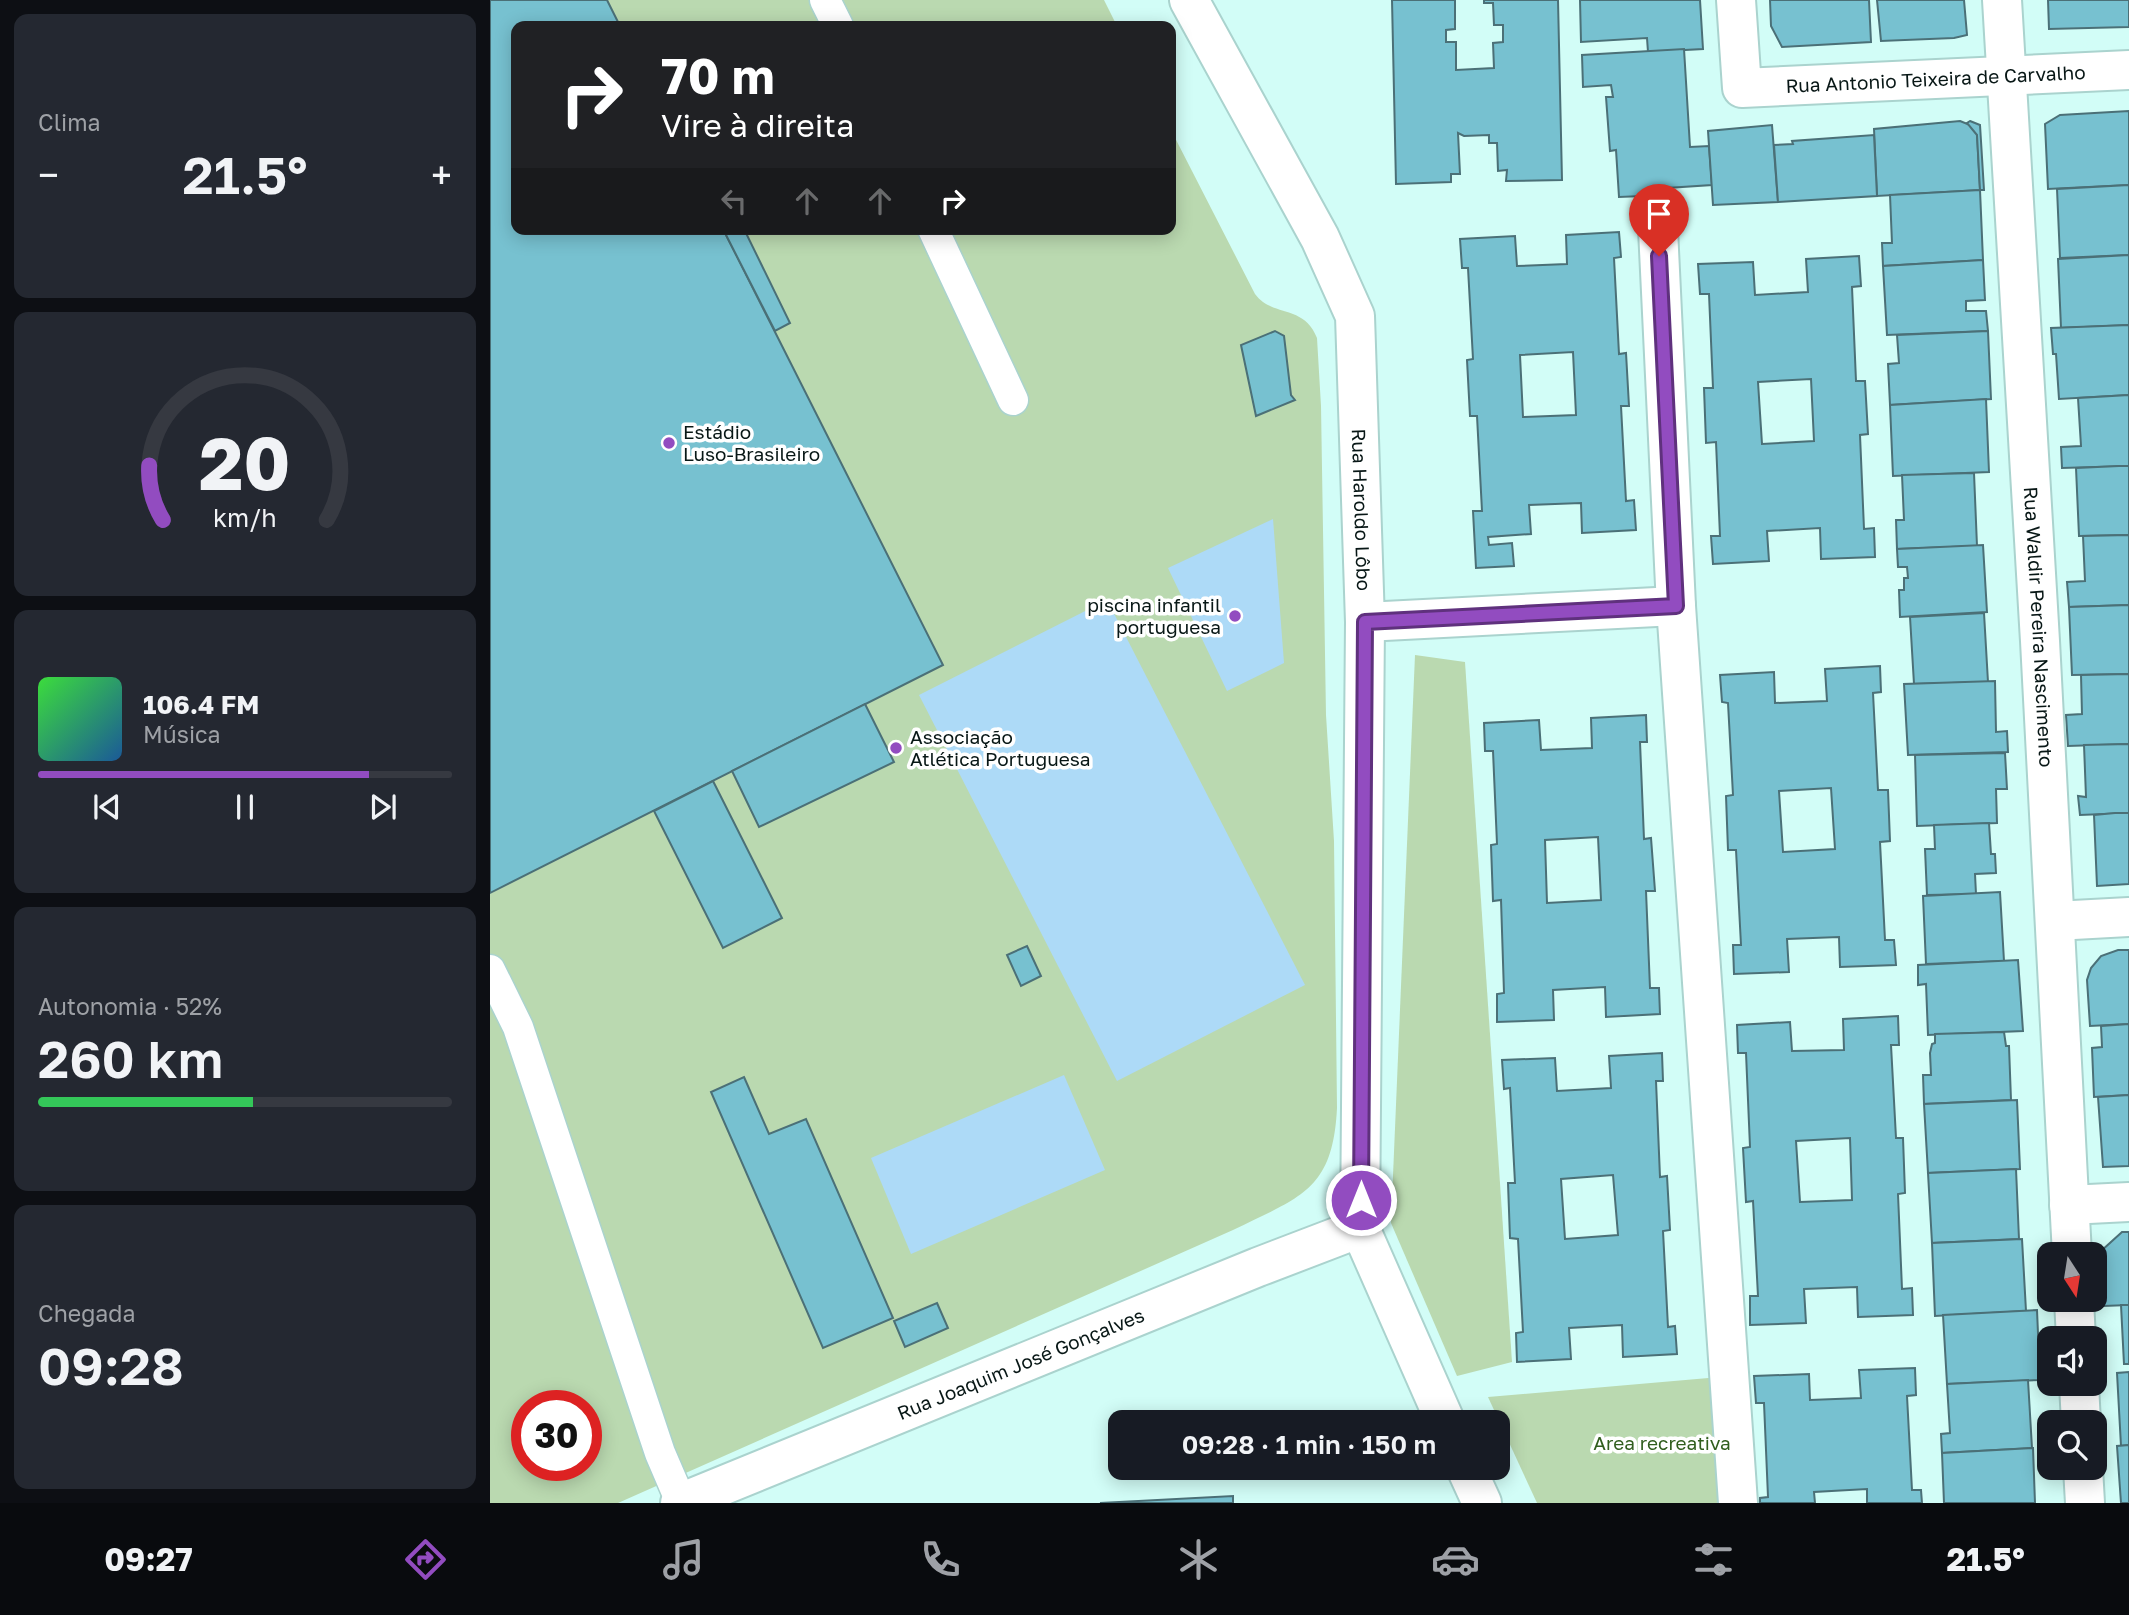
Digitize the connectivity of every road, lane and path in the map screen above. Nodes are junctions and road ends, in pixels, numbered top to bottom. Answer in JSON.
{"nodes":[{"id":1,"x":825,"y":0,"type":"edge"},
{"id":2,"x":1189,"y":0,"type":"edge"},
{"id":3,"x":1736,"y":0,"type":"edge"},
{"id":4,"x":2002,"y":0,"type":"edge"},
{"id":5,"x":836,"y":21,"type":"edge"},
{"id":6,"x":2129,"y":70,"type":"edge"},
{"id":7,"x":2006,"y":76,"type":"junction"},
{"id":8,"x":1658,"y":229,"type":"dead end"},
{"id":9,"x":936,"y":235,"type":"edge"},
{"id":10,"x":1013,"y":400,"type":"dead end"},
{"id":11,"x":1676,"y":606,"type":"junction"},
{"id":12,"x":1365,"y":622,"type":"junction"},
{"id":13,"x":2129,"y":917,"type":"edge"},
{"id":14,"x":2055,"y":921,"type":"junction"},
{"id":15,"x":490,"y":970,"type":"edge"},
{"id":16,"x":2129,"y":1202,"type":"edge"},
{"id":17,"x":2069,"y":1205,"type":"junction"},
{"id":18,"x":1360,"y":1228,"type":"junction"},
{"id":19,"x":2070,"y":1242,"type":"edge"},
{"id":20,"x":1440,"y":1410,"type":"edge"},
{"id":21,"x":1471,"y":1480,"type":"edge"},
{"id":22,"x":2084,"y":1480,"type":"edge"},
{"id":23,"x":680,"y":1503,"type":"edge"},
{"id":24,"x":1482,"y":1503,"type":"edge"},
{"id":25,"x":1738,"y":1503,"type":"edge"},
{"id":26,"x":2085,"y":1503,"type":"edge"}],
"edges":[{"from":1,"to":5,"type":"lane"},
{"from":2,"to":12,"type":"street","name":"Rua Haroldo Lôbo"},
{"from":3,"to":7,"type":"street","name":"Rua Antonio Teixeira de Carvalho"},
{"from":4,"to":7,"type":"street","name":"Rua Waldir Pereira Nascimento"},
{"from":6,"to":7,"type":"street","name":"Rua Antonio Teixeira de Carvalho"},
{"from":7,"to":14,"type":"street","name":"Rua Waldir Pereira Nascimento"},
{"from":8,"to":11,"type":"street"},
{"from":9,"to":10,"type":"lane"},
{"from":11,"to":12,"type":"street"},
{"from":11,"to":25,"type":"street"},
{"from":12,"to":18,"type":"street","name":"Rua Haroldo Lôbo"},
{"from":13,"to":14,"type":"street"},
{"from":14,"to":17,"type":"street","name":"Rua Waldir Pereira Nascimento"},
{"from":15,"to":23,"type":"lane"},
{"from":16,"to":17,"type":"street"},
{"from":17,"to":19,"type":"street","name":"Rua Waldir Pereira Nascimento"},
{"from":18,"to":20,"type":"street","name":"Rua Haroldo Lôbo"},
{"from":18,"to":23,"type":"street","name":"Rua Joaquim José Gonçalves"},
{"from":21,"to":24,"type":"street"},
{"from":22,"to":26,"type":"street"}]}
